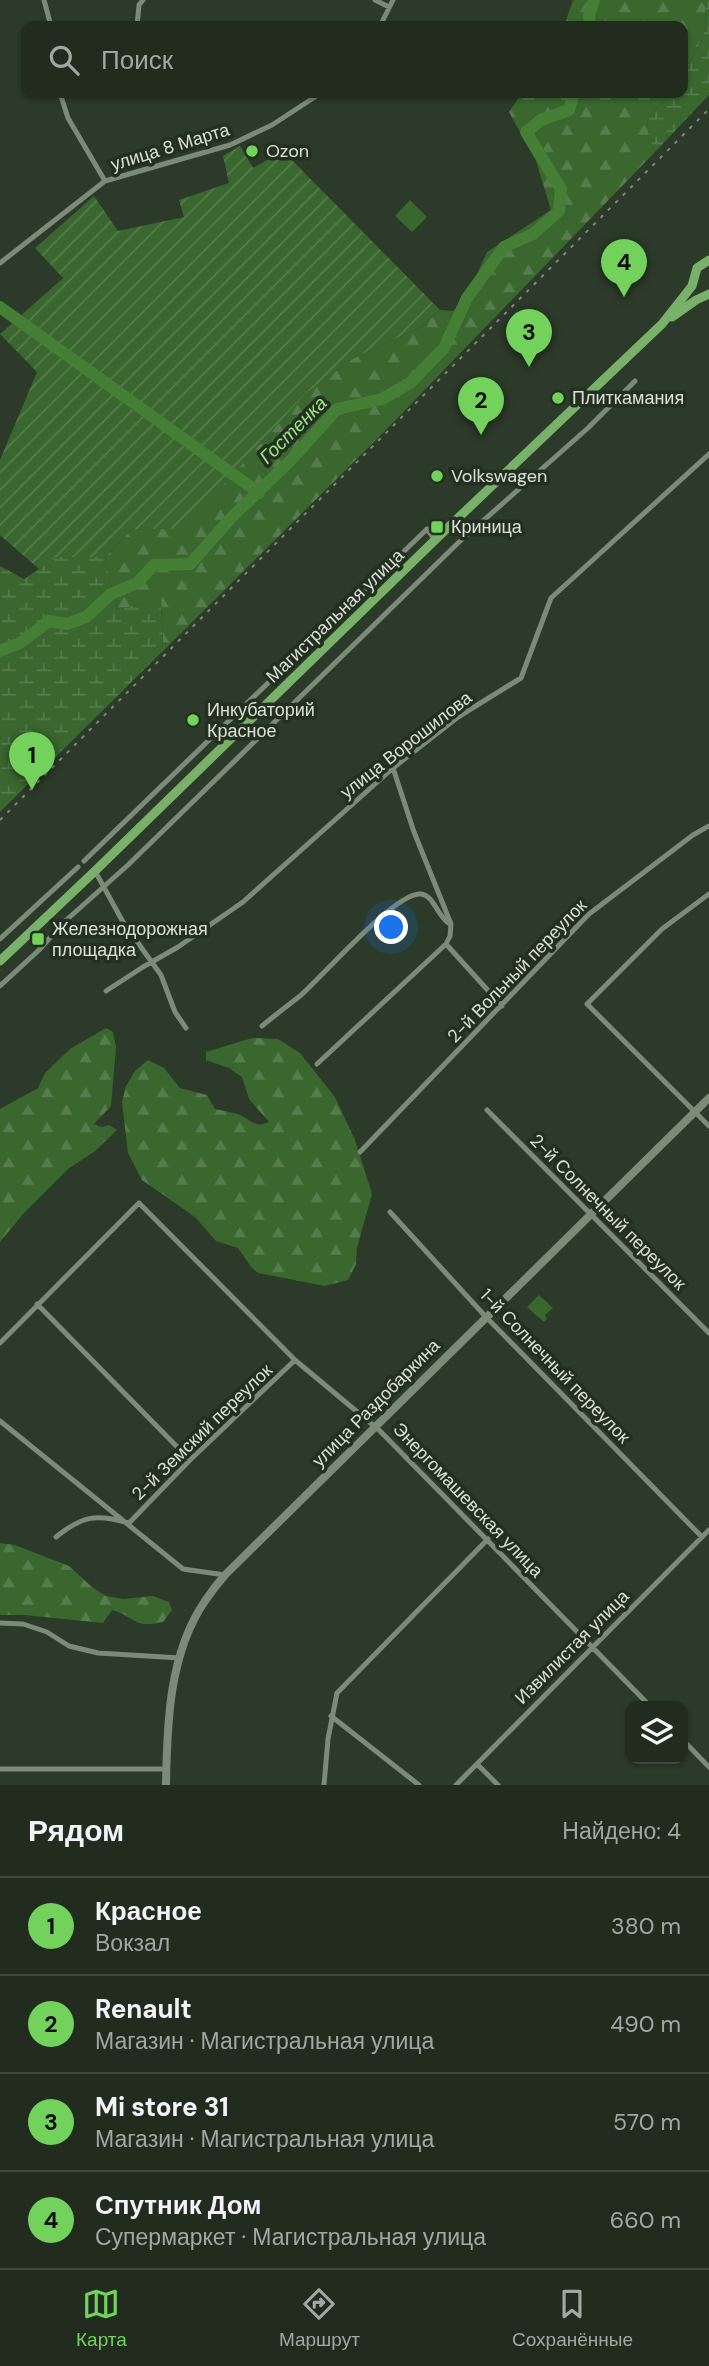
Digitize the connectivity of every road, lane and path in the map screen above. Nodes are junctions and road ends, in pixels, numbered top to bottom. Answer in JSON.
{"nodes":[{"id":1,"x":44,"y":0,"type":"edge"},
{"id":2,"x":144,"y":0,"type":"edge"},
{"id":3,"x":375,"y":0,"type":"edge"},
{"id":4,"x":393,"y":0,"type":"edge"},
{"id":5,"x":389,"y":7,"type":"junction"},
{"id":6,"x":50,"y":21,"type":"edge"},
{"id":7,"x":137,"y":21,"type":"edge"},
{"id":8,"x":382,"y":21,"type":"edge"},
{"id":9,"x":62,"y":98,"type":"edge"},
{"id":10,"x":313,"y":98,"type":"edge"},
{"id":11,"x":105,"y":181,"type":"junction"},
{"id":12,"x":709,"y":260,"type":"edge"},
{"id":13,"x":0,"y":263,"type":"edge"},
{"id":14,"x":695,"y":281,"type":"junction"},
{"id":15,"x":709,"y":294,"type":"edge"},
{"id":16,"x":662,"y":324,"type":"junction"},
{"id":17,"x":635,"y":381,"type":"dead end"},
{"id":18,"x":709,"y":454,"type":"edge"},
{"id":19,"x":435,"y":540,"type":"junction"},
{"id":20,"x":393,"y":768,"type":"junction"},
{"id":21,"x":709,"y":826,"type":"edge"},
{"id":22,"x":84,"y":861,"type":"dead end"},
{"id":23,"x":78,"y":867,"type":"dead end"},
{"id":24,"x":95,"y":871,"type":"junction"},
{"id":25,"x":102,"y":885,"type":"junction"},
{"id":26,"x":709,"y":894,"type":"edge"},
{"id":27,"x":451,"y":924,"type":"junction"},
{"id":28,"x":0,"y":939,"type":"edge"},
{"id":29,"x":446,"y":944,"type":"junction"},
{"id":30,"x":0,"y":961,"type":"edge"},
{"id":31,"x":153,"y":961,"type":"junction"},
{"id":32,"x":0,"y":986,"type":"edge"},
{"id":33,"x":106,"y":991,"type":"dead end"},
{"id":34,"x":502,"y":1006,"type":"junction"},
{"id":35,"x":262,"y":1026,"type":"dead end"},
{"id":36,"x":186,"y":1028,"type":"dead end"},
{"id":37,"x":317,"y":1064,"type":"dead end"},
{"id":38,"x":709,"y":1098,"type":"edge"},
{"id":39,"x":487,"y":1110,"type":"dead end"},
{"id":40,"x":695,"y":1111,"type":"junction"},
{"id":41,"x":709,"y":1126,"type":"edge"},
{"id":42,"x":360,"y":1152,"type":"dead end"},
{"id":43,"x":390,"y":1212,"type":"dead end"},
{"id":44,"x":589,"y":1215,"type":"junction"},
{"id":45,"x":37,"y":1304,"type":"junction"},
{"id":46,"x":486,"y":1317,"type":"junction"},
{"id":47,"x":709,"y":1333,"type":"edge"},
{"id":48,"x":0,"y":1343,"type":"edge"},
{"id":49,"x":295,"y":1360,"type":"junction"},
{"id":50,"x":0,"y":1421,"type":"edge"},
{"id":51,"x":376,"y":1427,"type":"junction"},
{"id":52,"x":190,"y":1460,"type":"junction"},
{"id":53,"x":128,"y":1523,"type":"junction"},
{"id":54,"x":709,"y":1530,"type":"edge"},
{"id":55,"x":57,"y":1537,"type":"dead end"},
{"id":56,"x":702,"y":1537,"type":"junction"},
{"id":57,"x":488,"y":1539,"type":"junction"},
{"id":58,"x":225,"y":1575,"type":"junction"},
{"id":59,"x":0,"y":1623,"type":"edge"},
{"id":60,"x":591,"y":1647,"type":"junction"},
{"id":61,"x":180,"y":1658,"type":"junction"},
{"id":62,"x":645,"y":1701,"type":"edge"},
{"id":63,"x":331,"y":1716,"type":"junction"},
{"id":64,"x":688,"y":1745,"type":"edge"},
{"id":65,"x":477,"y":1764,"type":"junction"},
{"id":66,"x":709,"y":1766,"type":"edge"},
{"id":67,"x":0,"y":1769,"type":"edge"},
{"id":68,"x":167,"y":1769,"type":"junction"},
{"id":69,"x":166,"y":1785,"type":"edge"},
{"id":70,"x":324,"y":1785,"type":"edge"},
{"id":71,"x":419,"y":1785,"type":"edge"},
{"id":72,"x":456,"y":1785,"type":"edge"},
{"id":73,"x":498,"y":1785,"type":"edge"}],
"edges":[{"from":1,"to":6,"type":"street"},
{"from":2,"to":7,"type":"street"},
{"from":3,"to":5,"type":"street"},
{"from":4,"to":5,"type":"street"},
{"from":5,"to":8,"type":"street"},
{"from":9,"to":11,"type":"street"},
{"from":10,"to":11,"type":"street","name":"улица 8 Марта"},
{"from":11,"to":13,"type":"street","name":"улица 8 Марта"},
{"from":12,"to":14,"type":"main road","name":"Магистральная улица"},
{"from":14,"to":15,"type":"main road","name":"Магистральная улица"},
{"from":14,"to":16,"type":"main road","name":"Магистральная улица"},
{"from":15,"to":16,"type":"main road","name":"Магистральная улица"},
{"from":16,"to":19,"type":"main road","name":"Магистральная улица"},
{"from":17,"to":25,"type":"street"},
{"from":18,"to":20,"type":"street","name":"улица Ворошилова"},
{"from":19,"to":22,"type":"street"},
{"from":19,"to":24,"type":"main road","name":"Магистральная улица"},
{"from":20,"to":27,"type":"street"},
{"from":20,"to":31,"type":"street","name":"улица Ворошилова"},
{"from":21,"to":34,"type":"street","name":"2-й Вольный переулок"},
{"from":23,"to":28,"type":"street"},
{"from":24,"to":25,"type":"street"},
{"from":24,"to":30,"type":"main road","name":"Магистральная улица"},
{"from":25,"to":31,"type":"street"},
{"from":25,"to":32,"type":"street"},
{"from":26,"to":40,"type":"street"},
{"from":27,"to":29,"type":"street"},
{"from":27,"to":35,"type":"street"},
{"from":29,"to":34,"type":"street"},
{"from":29,"to":37,"type":"street"},
{"from":31,"to":33,"type":"street","name":"улица Ворошилова"},
{"from":31,"to":36,"type":"street"},
{"from":34,"to":42,"type":"street","name":"2-й Вольный переулок"},
{"from":38,"to":40,"type":"street","name":"улица Раздобаркина"},
{"from":39,"to":44,"type":"street","name":"2-й Солнечный переулок"},
{"from":40,"to":41,"type":"street"},
{"from":40,"to":44,"type":"street","name":"улица Раздобаркина"},
{"from":43,"to":46,"type":"street","name":"1-й Солнечный переулок"},
{"from":44,"to":46,"type":"street","name":"улица Раздобаркина"},
{"from":44,"to":47,"type":"street","name":"2-й Солнечный переулок"},
{"from":45,"to":48,"type":"street"},
{"from":45,"to":49,"type":"street","name":"Энергомашевская улица"},
{"from":45,"to":52,"type":"street"},
{"from":46,"to":51,"type":"street","name":"улица Раздобаркина"},
{"from":46,"to":56,"type":"street","name":"1-й Солнечный переулок"},
{"from":49,"to":51,"type":"street","name":"Энергомашевская улица"},
{"from":49,"to":52,"type":"street","name":"2-й Земский переулок"},
{"from":50,"to":53,"type":"street"},
{"from":51,"to":57,"type":"street","name":"Энергомашевская улица"},
{"from":51,"to":58,"type":"street","name":"улица Раздобаркина"},
{"from":52,"to":53,"type":"street","name":"2-й Земский переулок"},
{"from":53,"to":55,"type":"street"},
{"from":53,"to":58,"type":"street"},
{"from":54,"to":56,"type":"street","name":"Извилистая улица"},
{"from":56,"to":60,"type":"street","name":"Извилистая улица"},
{"from":57,"to":60,"type":"street","name":"Энергомашевская улица"},
{"from":57,"to":63,"type":"street"},
{"from":58,"to":61,"type":"street","name":"улица Раздобаркина"},
{"from":59,"to":61,"type":"street"},
{"from":60,"to":62,"type":"street","name":"Энергомашевская улица"},
{"from":60,"to":65,"type":"street","name":"Извилистая улица"},
{"from":61,"to":68,"type":"street","name":"улица Раздобаркина"},
{"from":63,"to":70,"type":"street"},
{"from":63,"to":71,"type":"street"},
{"from":64,"to":66,"type":"street"},
{"from":65,"to":72,"type":"street","name":"Извилистая улица"},
{"from":65,"to":73,"type":"street"},
{"from":67,"to":68,"type":"street"},
{"from":68,"to":69,"type":"street","name":"улица Раздобаркина"}]}
